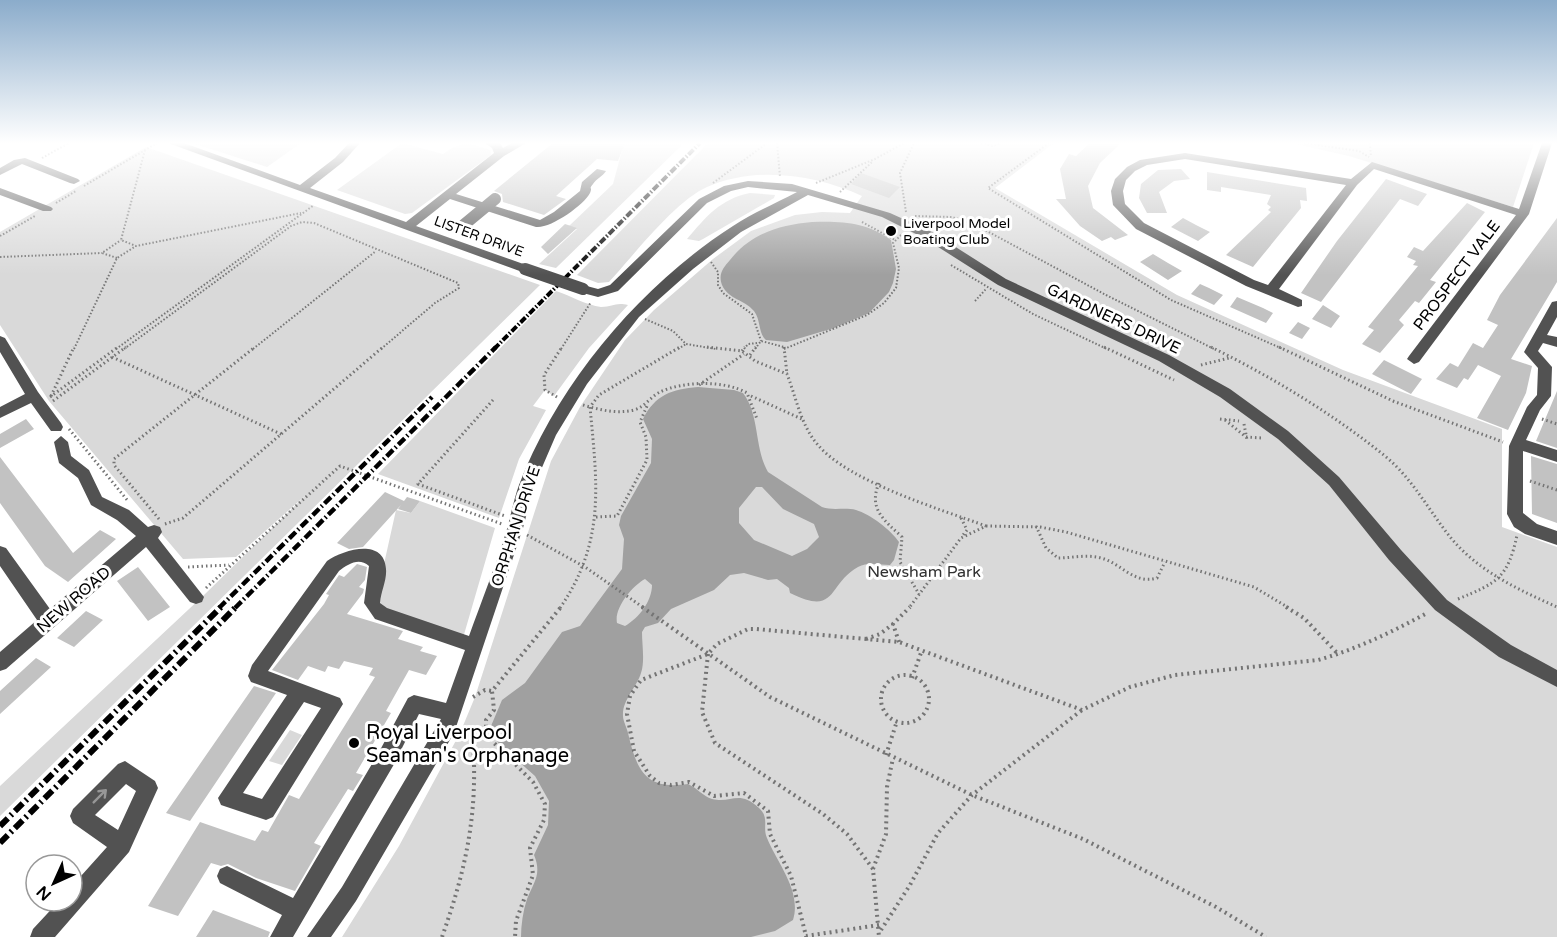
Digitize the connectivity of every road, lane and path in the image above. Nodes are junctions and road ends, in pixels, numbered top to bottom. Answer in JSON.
{"nodes":[{"id":1,"x":135,"y":187,"type":"edge"},
{"id":2,"x":296,"y":187,"type":"edge"},
{"id":3,"x":305,"y":187,"type":"edge"},
{"id":4,"x":458,"y":187,"type":"edge"},
{"id":5,"x":586,"y":187,"type":"edge"},
{"id":6,"x":708,"y":187,"type":"edge"},
{"id":7,"x":738,"y":187,"type":"edge"},
{"id":8,"x":790,"y":187,"type":"edge"},
{"id":9,"x":812,"y":187,"type":"edge"},
{"id":10,"x":846,"y":187,"type":"edge"},
{"id":11,"x":903,"y":187,"type":"edge"},
{"id":12,"x":989,"y":187,"type":"edge"},
{"id":13,"x":1118,"y":187,"type":"edge"},
{"id":14,"x":1350,"y":187,"type":"edge"},
{"id":15,"x":1439,"y":187,"type":"edge"},
{"id":16,"x":1532,"y":187,"type":"edge"},
{"id":17,"x":302,"y":189,"type":"junction"},
{"id":18,"x":0,"y":191,"type":"edge"},
{"id":19,"x":808,"y":191,"type":"junction"},
{"id":20,"x":715,"y":193,"type":"junction"},
{"id":21,"x":448,"y":195,"type":"junction"},
{"id":22,"x":325,"y":197,"type":"junction"},
{"id":23,"x":834,"y":198,"type":"junction"},
{"id":24,"x":495,"y":199,"type":"dead end"},
{"id":25,"x":47,"y":209,"type":"dead end"},
{"id":26,"x":302,"y":213,"type":"junction"},
{"id":27,"x":1523,"y":214,"type":"junction"},
{"id":28,"x":862,"y":222,"type":"dead end"},
{"id":29,"x":409,"y":226,"type":"junction"},
{"id":30,"x":912,"y":227,"type":"junction"},
{"id":31,"x":121,"y":240,"type":"junction"},
{"id":32,"x":446,"y":240,"type":"junction"},
{"id":33,"x":895,"y":240,"type":"junction"},
{"id":34,"x":136,"y":246,"type":"junction"},
{"id":35,"x":376,"y":250,"type":"junction"},
{"id":36,"x":102,"y":253,"type":"junction"},
{"id":37,"x":700,"y":256,"type":"junction"},
{"id":38,"x":0,"y":257,"type":"edge"},
{"id":39,"x":117,"y":258,"type":"junction"},
{"id":40,"x":986,"y":289,"type":"dead end"},
{"id":41,"x":606,"y":290,"type":"joint"},
{"id":42,"x":1271,"y":290,"type":"junction"},
{"id":43,"x":975,"y":302,"type":"dead end"},
{"id":44,"x":1298,"y":303,"type":"dead end"},
{"id":45,"x":1557,"y":305,"type":"edge"},
{"id":46,"x":584,"y":312,"type":"dead end"},
{"id":47,"x":634,"y":314,"type":"junction"},
{"id":48,"x":1539,"y":337,"type":"junction"},
{"id":49,"x":0,"y":341,"type":"edge"},
{"id":50,"x":759,"y":342,"type":"junction"},
{"id":51,"x":1557,"y":342,"type":"edge"},
{"id":52,"x":686,"y":344,"type":"junction"},
{"id":53,"x":784,"y":347,"type":"junction"},
{"id":54,"x":743,"y":352,"type":"junction"},
{"id":55,"x":750,"y":355,"type":"junction"},
{"id":56,"x":112,"y":357,"type":"junction"},
{"id":57,"x":1414,"y":359,"type":"dead end"},
{"id":58,"x":787,"y":374,"type":"junction"},
{"id":59,"x":699,"y":385,"type":"junction"},
{"id":60,"x":195,"y":394,"type":"junction"},
{"id":61,"x":1551,"y":394,"type":"edge"},
{"id":62,"x":749,"y":396,"type":"junction"},
{"id":63,"x":493,"y":400,"type":"dead end"},
{"id":64,"x":571,"y":401,"type":"junction"},
{"id":65,"x":41,"y":402,"type":"junction"},
{"id":66,"x":647,"y":406,"type":"junction"},
{"id":67,"x":590,"y":407,"type":"junction"},
{"id":68,"x":0,"y":413,"type":"edge"},
{"id":69,"x":757,"y":419,"type":"dead end"},
{"id":70,"x":804,"y":420,"type":"junction"},
{"id":71,"x":1244,"y":422,"type":"dead end"},
{"id":72,"x":58,"y":435,"type":"junction"},
{"id":73,"x":283,"y":435,"type":"junction"},
{"id":74,"x":1283,"y":435,"type":"junction"},
{"id":75,"x":1516,"y":445,"type":"junction"},
{"id":76,"x":1557,"y":456,"type":"edge"},
{"id":77,"x":1515,"y":476,"type":"junction"},
{"id":78,"x":879,"y":483,"type":"junction"},
{"id":79,"x":1557,"y":490,"type":"edge"},
{"id":80,"x":132,"y":506,"type":"dead end"},
{"id":81,"x":960,"y":516,"type":"junction"},
{"id":82,"x":596,"y":517,"type":"junction"},
{"id":83,"x":1520,"y":522,"type":"junction"},
{"id":84,"x":516,"y":524,"type":"junction"},
{"id":85,"x":986,"y":526,"type":"junction"},
{"id":86,"x":1036,"y":526,"type":"junction"},
{"id":87,"x":155,"y":531,"type":"junction"},
{"id":88,"x":961,"y":538,"type":"junction"},
{"id":89,"x":1557,"y":538,"type":"edge"},
{"id":90,"x":0,"y":553,"type":"edge"},
{"id":91,"x":1165,"y":562,"type":"junction"},
{"id":92,"x":231,"y":565,"type":"junction"},
{"id":93,"x":585,"y":567,"type":"junction"},
{"id":94,"x":170,"y":568,"type":"junction"},
{"id":95,"x":1500,"y":579,"type":"junction"},
{"id":96,"x":919,"y":594,"type":"junction"},
{"id":97,"x":196,"y":597,"type":"joint"},
{"id":98,"x":1442,"y":605,"type":"junction"},
{"id":99,"x":1557,"y":607,"type":"edge"},
{"id":100,"x":48,"y":621,"type":"junction"},
{"id":101,"x":893,"y":624,"type":"junction"},
{"id":102,"x":862,"y":640,"type":"junction"},
{"id":103,"x":899,"y":642,"type":"junction"},
{"id":104,"x":476,"y":646,"type":"junction"},
{"id":105,"x":922,"y":650,"type":"junction"},
{"id":106,"x":708,"y":654,"type":"junction"},
{"id":107,"x":1339,"y":655,"type":"junction"},
{"id":108,"x":0,"y":663,"type":"edge"},
{"id":109,"x":912,"y":678,"type":"junction"},
{"id":110,"x":1557,"y":679,"type":"edge"},
{"id":111,"x":300,"y":692,"type":"junction"},
{"id":112,"x":1082,"y":710,"type":"junction"},
{"id":113,"x":453,"y":713,"type":"junction"},
{"id":114,"x":897,"y":721,"type":"junction"},
{"id":115,"x":486,"y":735,"type":"junction"},
{"id":116,"x":886,"y":755,"type":"junction"},
{"id":117,"x":893,"y":758,"type":"junction"},
{"id":118,"x":972,"y":795,"type":"junction"},
{"id":119,"x":122,"y":845,"type":"junction"},
{"id":120,"x":873,"y":868,"type":"junction"},
{"id":121,"x":227,"y":876,"type":"dead end"},
{"id":122,"x":297,"y":911,"type":"junction"},
{"id":123,"x":879,"y":925,"type":"junction"},
{"id":124,"x":880,"y":931,"type":"junction"},
{"id":125,"x":42,"y":937,"type":"edge"},
{"id":126,"x":281,"y":937,"type":"edge"},
{"id":127,"x":318,"y":937,"type":"edge"},
{"id":128,"x":442,"y":937,"type":"edge"},
{"id":129,"x":515,"y":937,"type":"edge"},
{"id":130,"x":806,"y":937,"type":"edge"},
{"id":131,"x":879,"y":937,"type":"edge"},
{"id":132,"x":1266,"y":937,"type":"edge"}],
"edges":[{"from":1,"to":31,"type":"path"},
{"from":2,"to":17,"type":"street","name":"LISTER DRIVE"},
{"from":3,"to":17,"type":"street"},
{"from":4,"to":21,"type":"street"},
{"from":5,"to":21,"type":"street"},
{"from":6,"to":20,"type":"path"},
{"from":7,"to":20,"type":"street","name":"GARDNERS DRIVE"},
{"from":8,"to":19,"type":"street","name":"GARDNERS DRIVE"},
{"from":9,"to":19,"type":"path"},
{"from":10,"to":23,"type":"path"},
{"from":11,"to":95,"type":"path"},
{"from":12,"to":75,"type":"path"},
{"from":13,"to":42,"type":"street"},
{"from":14,"to":42,"type":"street"},
{"from":15,"to":27,"type":"street"},
{"from":16,"to":27,"type":"street","name":"PROSPECT VALE"},
{"from":17,"to":22,"type":"street","name":"LISTER DRIVE"},
{"from":18,"to":25,"type":"street"},
{"from":19,"to":23,"type":"street","name":"GARDNERS DRIVE"},
{"from":19,"to":37,"type":"street","name":"ORPHAN DRIVE"},
{"from":20,"to":41,"type":"street","name":"GARDNERS DRIVE"},
{"from":21,"to":29,"type":"street"},
{"from":22,"to":26,"type":"path"},
{"from":22,"to":29,"type":"street","name":"LISTER DRIVE"},
{"from":23,"to":30,"type":"street","name":"GARDNERS DRIVE"},
{"from":24,"to":32,"type":"street","bridge":true},
{"from":26,"to":34,"type":"path"},
{"from":26,"to":65,"type":"path"},
{"from":27,"to":57,"type":"street","name":"PROSPECT VALE"},
{"from":28,"to":33,"type":"path"},
{"from":29,"to":32,"type":"street","name":"LISTER DRIVE"},
{"from":30,"to":33,"type":"path"},
{"from":30,"to":74,"type":"street","name":"GARDNERS DRIVE"},
{"from":31,"to":34,"type":"path"},
{"from":31,"to":36,"type":"path"},
{"from":32,"to":41,"type":"street","name":"LISTER DRIVE","bridge":true},
{"from":33,"to":53,"type":"path"},
{"from":34,"to":39,"type":"path"},
{"from":35,"to":56,"type":"path"},
{"from":35,"to":60,"type":"path"},
{"from":35,"to":73,"type":"path"},
{"from":36,"to":38,"type":"path"},
{"from":36,"to":39,"type":"path"},
{"from":37,"to":47,"type":"street","name":"ORPHAN DRIVE"},
{"from":37,"to":50,"type":"path"},
{"from":39,"to":65,"type":"path"},
{"from":40,"to":43,"type":"path"},
{"from":42,"to":44,"type":"street"},
{"from":45,"to":48,"type":"street"},
{"from":46,"to":64,"type":"path"},
{"from":47,"to":52,"type":"path"},
{"from":47,"to":64,"type":"street","name":"ORPHAN DRIVE"},
{"from":48,"to":51,"type":"street"},
{"from":48,"to":61,"type":"street"},
{"from":49,"to":65,"type":"street"},
{"from":50,"to":53,"type":"path"},
{"from":50,"to":54,"type":"path"},
{"from":50,"to":55,"type":"path"},
{"from":52,"to":54,"type":"path"},
{"from":52,"to":67,"type":"path"},
{"from":53,"to":58,"type":"path"},
{"from":54,"to":55,"type":"path"},
{"from":54,"to":59,"type":"path"},
{"from":55,"to":58,"type":"path"},
{"from":56,"to":60,"type":"path"},
{"from":56,"to":65,"type":"path"},
{"from":58,"to":70,"type":"path"},
{"from":59,"to":62,"type":"path"},
{"from":59,"to":66,"type":"path"},
{"from":60,"to":73,"type":"path"},
{"from":60,"to":87,"type":"path"},
{"from":61,"to":75,"type":"street"},
{"from":62,"to":69,"type":"path"},
{"from":62,"to":70,"type":"path"},
{"from":63,"to":84,"type":"path"},
{"from":64,"to":67,"type":"path"},
{"from":64,"to":84,"type":"street","name":"ORPHAN DRIVE"},
{"from":65,"to":68,"type":"street"},
{"from":65,"to":72,"type":"street"},
{"from":66,"to":67,"type":"path"},
{"from":66,"to":82,"type":"path"},
{"from":67,"to":82,"type":"path"},
{"from":70,"to":78,"type":"path"},
{"from":71,"to":74,"type":"path"},
{"from":72,"to":80,"type":"path"},
{"from":72,"to":87,"type":"street"},
{"from":73,"to":87,"type":"path"},
{"from":74,"to":98,"type":"street","name":"GARDNERS DRIVE"},
{"from":75,"to":76,"type":"street"},
{"from":75,"to":77,"type":"street"},
{"from":77,"to":79,"type":"path"},
{"from":77,"to":83,"type":"street"},
{"from":78,"to":81,"type":"path"},
{"from":78,"to":96,"type":"path"},
{"from":81,"to":85,"type":"path"},
{"from":81,"to":88,"type":"path"},
{"from":82,"to":93,"type":"path"},
{"from":83,"to":89,"type":"street"},
{"from":83,"to":95,"type":"path"},
{"from":84,"to":92,"type":"path"},
{"from":84,"to":93,"type":"path"},
{"from":84,"to":104,"type":"street","name":"ORPHAN DRIVE"},
{"from":85,"to":86,"type":"path"},
{"from":85,"to":88,"type":"path"},
{"from":86,"to":91,"type":"path"},
{"from":86,"to":91,"type":"path"},
{"from":87,"to":94,"type":"street"},
{"from":87,"to":100,"type":"street","name":"NEW ROAD"},
{"from":88,"to":96,"type":"path"},
{"from":90,"to":100,"type":"street"},
{"from":91,"to":107,"type":"path"},
{"from":92,"to":94,"type":"path"},
{"from":92,"to":97,"type":"path"},
{"from":93,"to":106,"type":"path"},
{"from":93,"to":115,"type":"path"},
{"from":94,"to":97,"type":"street"},
{"from":95,"to":98,"type":"path"},
{"from":95,"to":99,"type":"path"},
{"from":96,"to":101,"type":"path"},
{"from":98,"to":107,"type":"path"},
{"from":98,"to":110,"type":"street","name":"GARDNERS DRIVE"},
{"from":100,"to":108,"type":"street","name":"NEW ROAD"},
{"from":101,"to":102,"type":"path"},
{"from":101,"to":103,"type":"path"},
{"from":102,"to":103,"type":"path"},
{"from":102,"to":106,"type":"path"},
{"from":103,"to":105,"type":"path"},
{"from":104,"to":111,"type":"street"},
{"from":104,"to":113,"type":"street","name":"ORPHAN DRIVE"},
{"from":105,"to":109,"type":"path"},
{"from":105,"to":112,"type":"path"},
{"from":106,"to":116,"type":"path"},
{"from":106,"to":120,"type":"path"},
{"from":106,"to":130,"type":"path"},
{"from":107,"to":112,"type":"path"},
{"from":109,"to":114,"type":"path"},
{"from":109,"to":114,"type":"path"},
{"from":111,"to":111,"type":"street"},
{"from":112,"to":118,"type":"path"},
{"from":113,"to":122,"type":"street"},
{"from":113,"to":127,"type":"street","name":"ORPHAN DRIVE"},
{"from":114,"to":116,"type":"path"},
{"from":115,"to":128,"type":"path"},
{"from":115,"to":129,"type":"path"},
{"from":116,"to":117,"type":"path"},
{"from":117,"to":118,"type":"path"},
{"from":117,"to":120,"type":"path"},
{"from":118,"to":124,"type":"path"},
{"from":118,"to":132,"type":"path"},
{"from":119,"to":119,"type":"street","one_way":true},
{"from":119,"to":125,"type":"street"},
{"from":120,"to":123,"type":"path"},
{"from":121,"to":122,"type":"street"},
{"from":122,"to":126,"type":"street"},
{"from":123,"to":124,"type":"path"},
{"from":123,"to":130,"type":"path"},
{"from":124,"to":131,"type":"path"}]}
